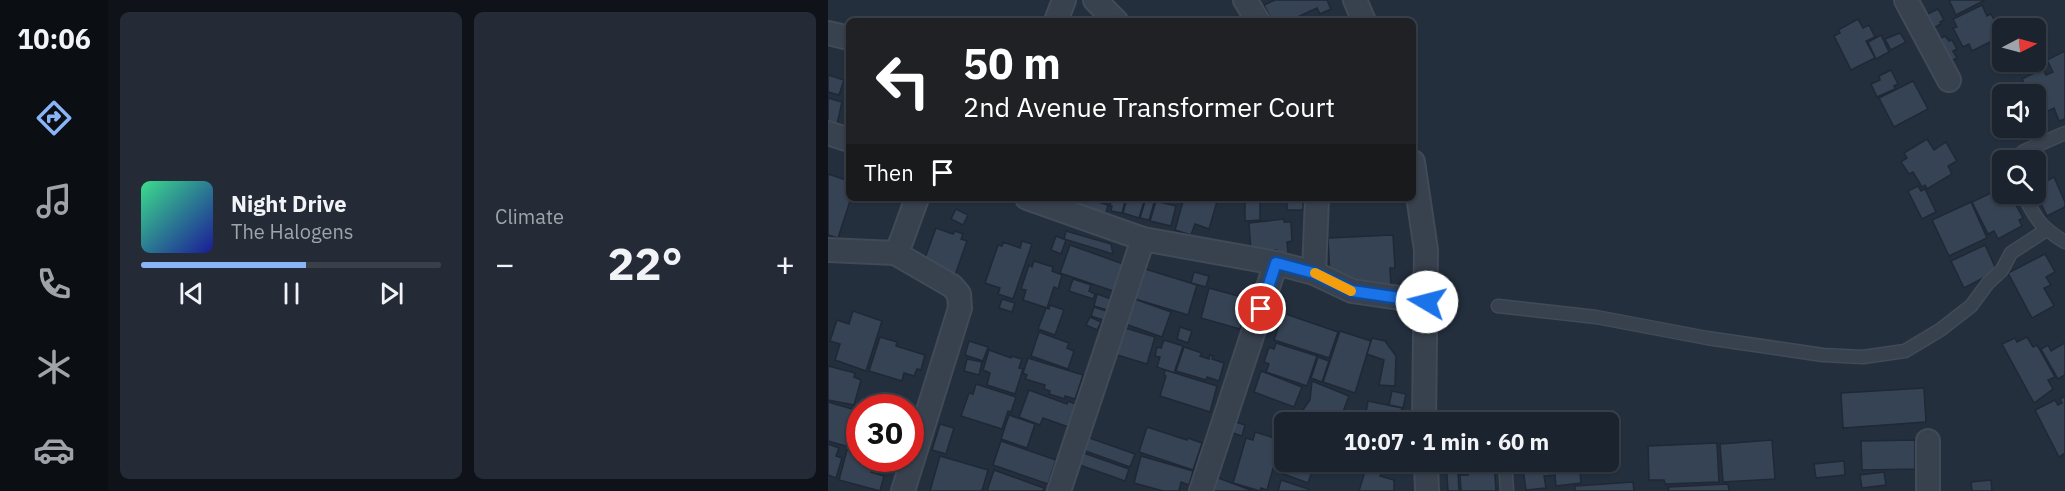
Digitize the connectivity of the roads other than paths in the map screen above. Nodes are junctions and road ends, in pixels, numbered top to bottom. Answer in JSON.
{"nodes":[{"id":1,"x":1064,"y":0,"type":"edge"},
{"id":2,"x":1095,"y":0,"type":"edge"},
{"id":3,"x":1355,"y":0,"type":"edge"},
{"id":4,"x":1906,"y":0,"type":"edge"},
{"id":5,"x":1057,"y":18,"type":"edge"},
{"id":6,"x":1113,"y":18,"type":"edge"},
{"id":7,"x":1363,"y":18,"type":"edge"},
{"id":8,"x":828,"y":33,"type":"edge"},
{"id":9,"x":846,"y":37,"type":"edge"},
{"id":10,"x":1949,"y":80,"type":"dead end"},
{"id":11,"x":2065,"y":133,"type":"edge"},
{"id":12,"x":828,"y":134,"type":"edge"},
{"id":13,"x":846,"y":139,"type":"edge"},
{"id":14,"x":2026,"y":150,"type":"edge"},
{"id":15,"x":1416,"y":182,"type":"edge"},
{"id":16,"x":916,"y":201,"type":"edge"},
{"id":17,"x":1035,"y":201,"type":"edge"},
{"id":18,"x":1317,"y":201,"type":"edge"},
{"id":19,"x":2028,"y":204,"type":"edge"},
{"id":20,"x":2046,"y":230,"type":"junction"},
{"id":21,"x":1143,"y":239,"type":"junction"},
{"id":22,"x":2065,"y":242,"type":"edge"},
{"id":23,"x":828,"y":250,"type":"edge"},
{"id":24,"x":895,"y":253,"type":"junction"},
{"id":25,"x":1276,"y":263,"type":"junction"},
{"id":26,"x":1314,"y":273,"type":"junction"},
{"id":27,"x":1427,"y":302,"type":"junction"},
{"id":28,"x":1498,"y":306,"type":"dead end"},
{"id":29,"x":1424,"y":412,"type":"edge"},
{"id":30,"x":1928,"y":441,"type":"dead end"},
{"id":31,"x":1426,"y":472,"type":"edge"},
{"id":32,"x":1506,"y":475,"type":"dead end"},
{"id":33,"x":903,"y":491,"type":"edge"},
{"id":34,"x":1059,"y":491,"type":"edge"},
{"id":35,"x":1201,"y":491,"type":"edge"},
{"id":36,"x":1427,"y":491,"type":"edge"},
{"id":37,"x":1507,"y":491,"type":"edge"},
{"id":38,"x":1928,"y":491,"type":"edge"}],
"edges":[{"from":1,"to":5,"type":"street"},
{"from":2,"to":6,"type":"street"},
{"from":3,"to":7,"type":"street"},
{"from":4,"to":10,"type":"street"},
{"from":8,"to":9,"type":"street"},
{"from":11,"to":14,"type":"lane"},
{"from":12,"to":13,"type":"street"},
{"from":15,"to":27,"type":"street"},
{"from":16,"to":24,"type":"street"},
{"from":17,"to":21,"type":"street"},
{"from":18,"to":26,"type":"street"},
{"from":19,"to":20,"type":"lane"},
{"from":20,"to":22,"type":"lane"},
{"from":20,"to":28,"type":"lane"},
{"from":21,"to":25,"type":"street"},
{"from":21,"to":34,"type":"street"},
{"from":23,"to":24,"type":"street"},
{"from":24,"to":33,"type":"street"},
{"from":25,"to":26,"type":"street"},
{"from":25,"to":35,"type":"street"},
{"from":26,"to":27,"type":"street"},
{"from":27,"to":29,"type":"street"},
{"from":30,"to":38,"type":"street"},
{"from":31,"to":36,"type":"street"},
{"from":32,"to":37,"type":"lane"}]}
